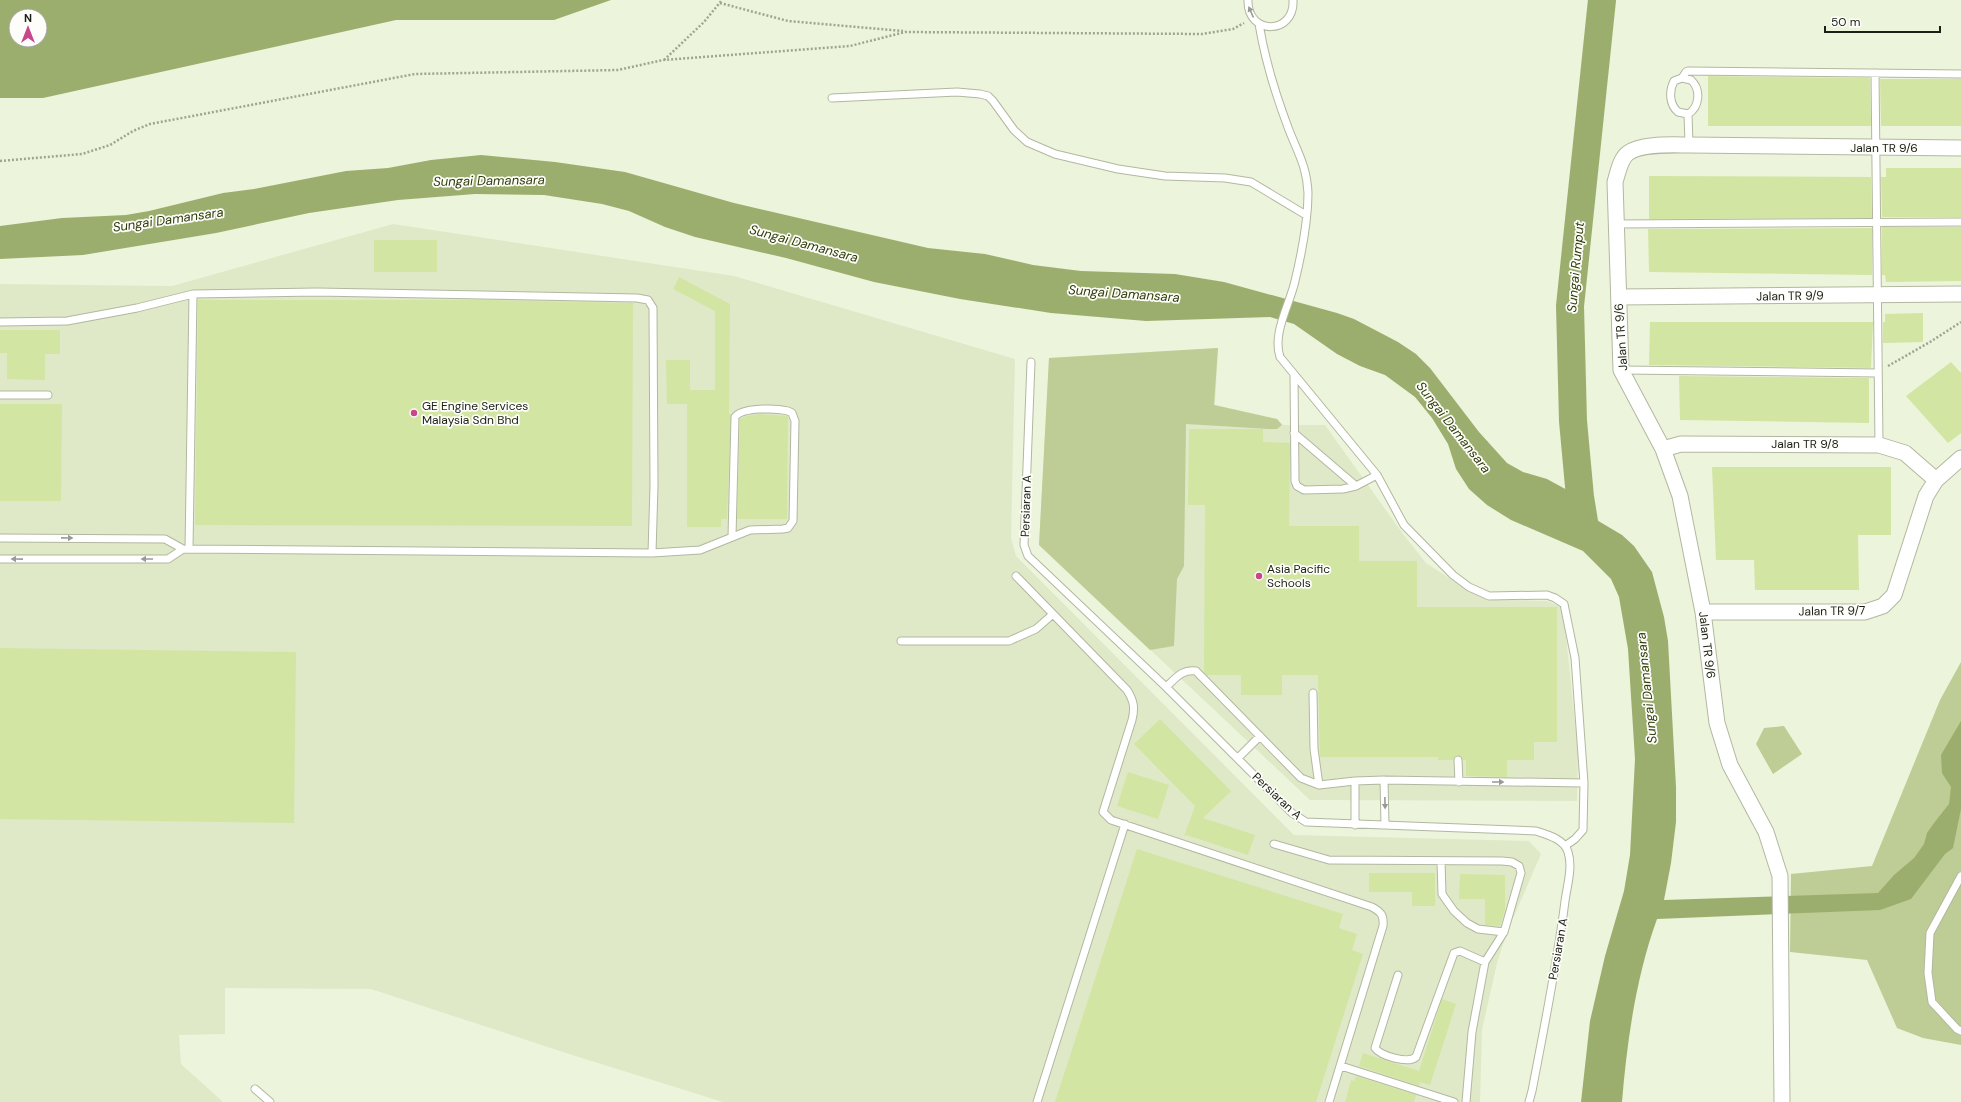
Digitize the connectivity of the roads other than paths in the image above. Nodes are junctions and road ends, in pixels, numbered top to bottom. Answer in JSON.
{"nodes":[{"id":1,"x":1248,"y":0,"type":"edge"},
{"id":2,"x":1294,"y":0,"type":"edge"},
{"id":3,"x":1259,"y":24,"type":"junction"},
{"id":4,"x":1875,"y":73,"type":"junction"},
{"id":5,"x":1961,"y":74,"type":"edge"},
{"id":6,"x":1682,"y":78,"type":"junction"},
{"id":7,"x":832,"y":98,"type":"dead end"},
{"id":8,"x":1688,"y":114,"type":"junction"},
{"id":9,"x":1689,"y":144,"type":"junction"},
{"id":10,"x":1876,"y":148,"type":"junction"},
{"id":11,"x":1961,"y":148,"type":"edge"},
{"id":12,"x":1306,"y":215,"type":"junction"},
{"id":13,"x":1877,"y":222,"type":"junction"},
{"id":14,"x":1961,"y":222,"type":"edge"},
{"id":15,"x":1617,"y":224,"type":"junction"},
{"id":16,"x":193,"y":294,"type":"junction"},
{"id":17,"x":1961,"y":294,"type":"edge"},
{"id":18,"x":1878,"y":295,"type":"junction"},
{"id":19,"x":1619,"y":297,"type":"junction"},
{"id":20,"x":0,"y":322,"type":"edge"},
{"id":21,"x":1031,"y":362,"type":"dead end"},
{"id":22,"x":1621,"y":370,"type":"junction"},
{"id":23,"x":1878,"y":373,"type":"junction"},
{"id":24,"x":1294,"y":375,"type":"junction"},
{"id":25,"x":0,"y":395,"type":"edge"},
{"id":26,"x":48,"y":395,"type":"dead end"},
{"id":27,"x":1294,"y":433,"type":"junction"},
{"id":28,"x":1879,"y":445,"type":"junction"},
{"id":29,"x":1663,"y":449,"type":"junction"},
{"id":30,"x":1961,"y":458,"type":"edge"},
{"id":31,"x":1377,"y":476,"type":"junction"},
{"id":32,"x":1936,"y":480,"type":"junction"},
{"id":33,"x":1356,"y":486,"type":"junction"},
{"id":34,"x":732,"y":537,"type":"junction"},
{"id":35,"x":0,"y":538,"type":"edge"},
{"id":36,"x":186,"y":549,"type":"junction"},
{"id":37,"x":652,"y":553,"type":"junction"},
{"id":38,"x":0,"y":559,"type":"edge"},
{"id":39,"x":1016,"y":576,"type":"dead end"},
{"id":40,"x":1703,"y":612,"type":"junction"},
{"id":41,"x":1053,"y":614,"type":"junction"},
{"id":42,"x":901,"y":641,"type":"dead end"},
{"id":43,"x":1166,"y":687,"type":"junction"},
{"id":44,"x":1313,"y":693,"type":"dead end"},
{"id":45,"x":1260,"y":736,"type":"junction"},
{"id":46,"x":1238,"y":758,"type":"junction"},
{"id":47,"x":1458,"y":760,"type":"dead end"},
{"id":48,"x":1384,"y":780,"type":"junction"},
{"id":49,"x":1356,"y":781,"type":"junction"},
{"id":50,"x":1459,"y":782,"type":"junction"},
{"id":51,"x":1584,"y":783,"type":"junction"},
{"id":52,"x":1319,"y":785,"type":"junction"},
{"id":53,"x":1125,"y":824,"type":"junction"},
{"id":54,"x":1355,"y":825,"type":"junction"},
{"id":55,"x":1385,"y":826,"type":"junction"},
{"id":56,"x":1274,"y":844,"type":"dead end"},
{"id":57,"x":1565,"y":846,"type":"junction"},
{"id":58,"x":1441,"y":860,"type":"junction"},
{"id":59,"x":1961,"y":876,"type":"edge"},
{"id":60,"x":1504,"y":932,"type":"junction"},
{"id":61,"x":1485,"y":962,"type":"junction"},
{"id":62,"x":1398,"y":975,"type":"dead end"},
{"id":63,"x":1961,"y":1031,"type":"edge"},
{"id":64,"x":1341,"y":1066,"type":"junction"},
{"id":65,"x":254,"y":1089,"type":"dead end"},
{"id":66,"x":270,"y":1102,"type":"edge"},
{"id":67,"x":1037,"y":1102,"type":"edge"},
{"id":68,"x":1329,"y":1102,"type":"edge"},
{"id":69,"x":1454,"y":1102,"type":"edge"},
{"id":70,"x":1466,"y":1102,"type":"edge"},
{"id":71,"x":1528,"y":1102,"type":"edge"},
{"id":72,"x":1782,"y":1102,"type":"edge"}],
"edges":[{"from":3,"to":1,"type":"lane","one_way":true},
{"from":2,"to":3,"type":"lane"},
{"from":3,"to":12,"type":"lane"},
{"from":4,"to":5,"type":"lane"},
{"from":4,"to":6,"type":"lane"},
{"from":4,"to":10,"type":"lane"},
{"from":6,"to":8,"type":"lane"},
{"from":6,"to":8,"type":"lane"},
{"from":7,"to":12,"type":"lane"},
{"from":8,"to":9,"type":"lane"},
{"from":9,"to":10,"type":"street","name":"Jalan TR 9/6"},
{"from":9,"to":15,"type":"street","name":"Jalan TR 9/6"},
{"from":10,"to":11,"type":"street","name":"Jalan TR 9/6"},
{"from":10,"to":13,"type":"lane"},
{"from":12,"to":24,"type":"lane"},
{"from":13,"to":14,"type":"lane"},
{"from":13,"to":15,"type":"lane"},
{"from":13,"to":18,"type":"lane"},
{"from":15,"to":19,"type":"street","name":"Jalan TR 9/6"},
{"from":16,"to":20,"type":"lane"},
{"from":16,"to":36,"type":"lane"},
{"from":16,"to":37,"type":"lane"},
{"from":17,"to":18,"type":"street","name":"Jalan TR 9/9"},
{"from":18,"to":19,"type":"street","name":"Jalan TR 9/9"},
{"from":18,"to":23,"type":"lane"},
{"from":19,"to":22,"type":"street","name":"Jalan TR 9/6"},
{"from":21,"to":43,"type":"lane","name":"Persiaran A"},
{"from":22,"to":23,"type":"lane"},
{"from":22,"to":29,"type":"street","name":"Jalan TR 9/6"},
{"from":23,"to":28,"type":"lane"},
{"from":24,"to":27,"type":"lane"},
{"from":24,"to":31,"type":"lane"},
{"from":25,"to":26,"type":"lane"},
{"from":27,"to":33,"type":"lane"},
{"from":27,"to":33,"type":"lane"},
{"from":28,"to":29,"type":"street","name":"Jalan TR 9/8"},
{"from":28,"to":32,"type":"street","name":"Jalan TR 9/8"},
{"from":29,"to":40,"type":"street","name":"Jalan TR 9/6"},
{"from":30,"to":32,"type":"street","name":"Jalan TR 9/7"},
{"from":31,"to":33,"type":"lane"},
{"from":31,"to":51,"type":"lane"},
{"from":32,"to":40,"type":"street","name":"Jalan TR 9/7"},
{"from":34,"to":34,"type":"lane"},
{"from":34,"to":37,"type":"lane"},
{"from":35,"to":36,"type":"lane","one_way":true},
{"from":36,"to":37,"type":"lane"},
{"from":36,"to":38,"type":"lane","one_way":true},
{"from":39,"to":41,"type":"lane"},
{"from":40,"to":72,"type":"street","name":"Jalan TR 9/6"},
{"from":41,"to":42,"type":"lane"},
{"from":41,"to":53,"type":"lane"},
{"from":43,"to":45,"type":"lane"},
{"from":43,"to":46,"type":"lane","name":"Persiaran A"},
{"from":44,"to":52,"type":"lane"},
{"from":45,"to":46,"type":"lane"},
{"from":45,"to":52,"type":"lane"},
{"from":46,"to":54,"type":"lane","name":"Persiaran A"},
{"from":47,"to":50,"type":"lane"},
{"from":48,"to":49,"type":"lane"},
{"from":48,"to":50,"type":"lane"},
{"from":48,"to":55,"type":"lane","one_way":true},
{"from":49,"to":52,"type":"lane"},
{"from":49,"to":54,"type":"lane"},
{"from":50,"to":51,"type":"lane","one_way":true},
{"from":51,"to":57,"type":"lane"},
{"from":53,"to":64,"type":"lane"},
{"from":53,"to":67,"type":"lane"},
{"from":54,"to":55,"type":"lane","name":"Persiaran A"},
{"from":55,"to":57,"type":"lane","name":"Persiaran A"},
{"from":56,"to":58,"type":"lane"},
{"from":57,"to":71,"type":"lane","name":"Persiaran A"},
{"from":58,"to":60,"type":"lane"},
{"from":58,"to":60,"type":"lane"},
{"from":59,"to":63,"type":"lane"},
{"from":60,"to":61,"type":"lane"},
{"from":61,"to":62,"type":"lane"},
{"from":61,"to":70,"type":"lane"},
{"from":64,"to":68,"type":"lane"},
{"from":64,"to":69,"type":"lane"},
{"from":65,"to":66,"type":"lane"}]}
